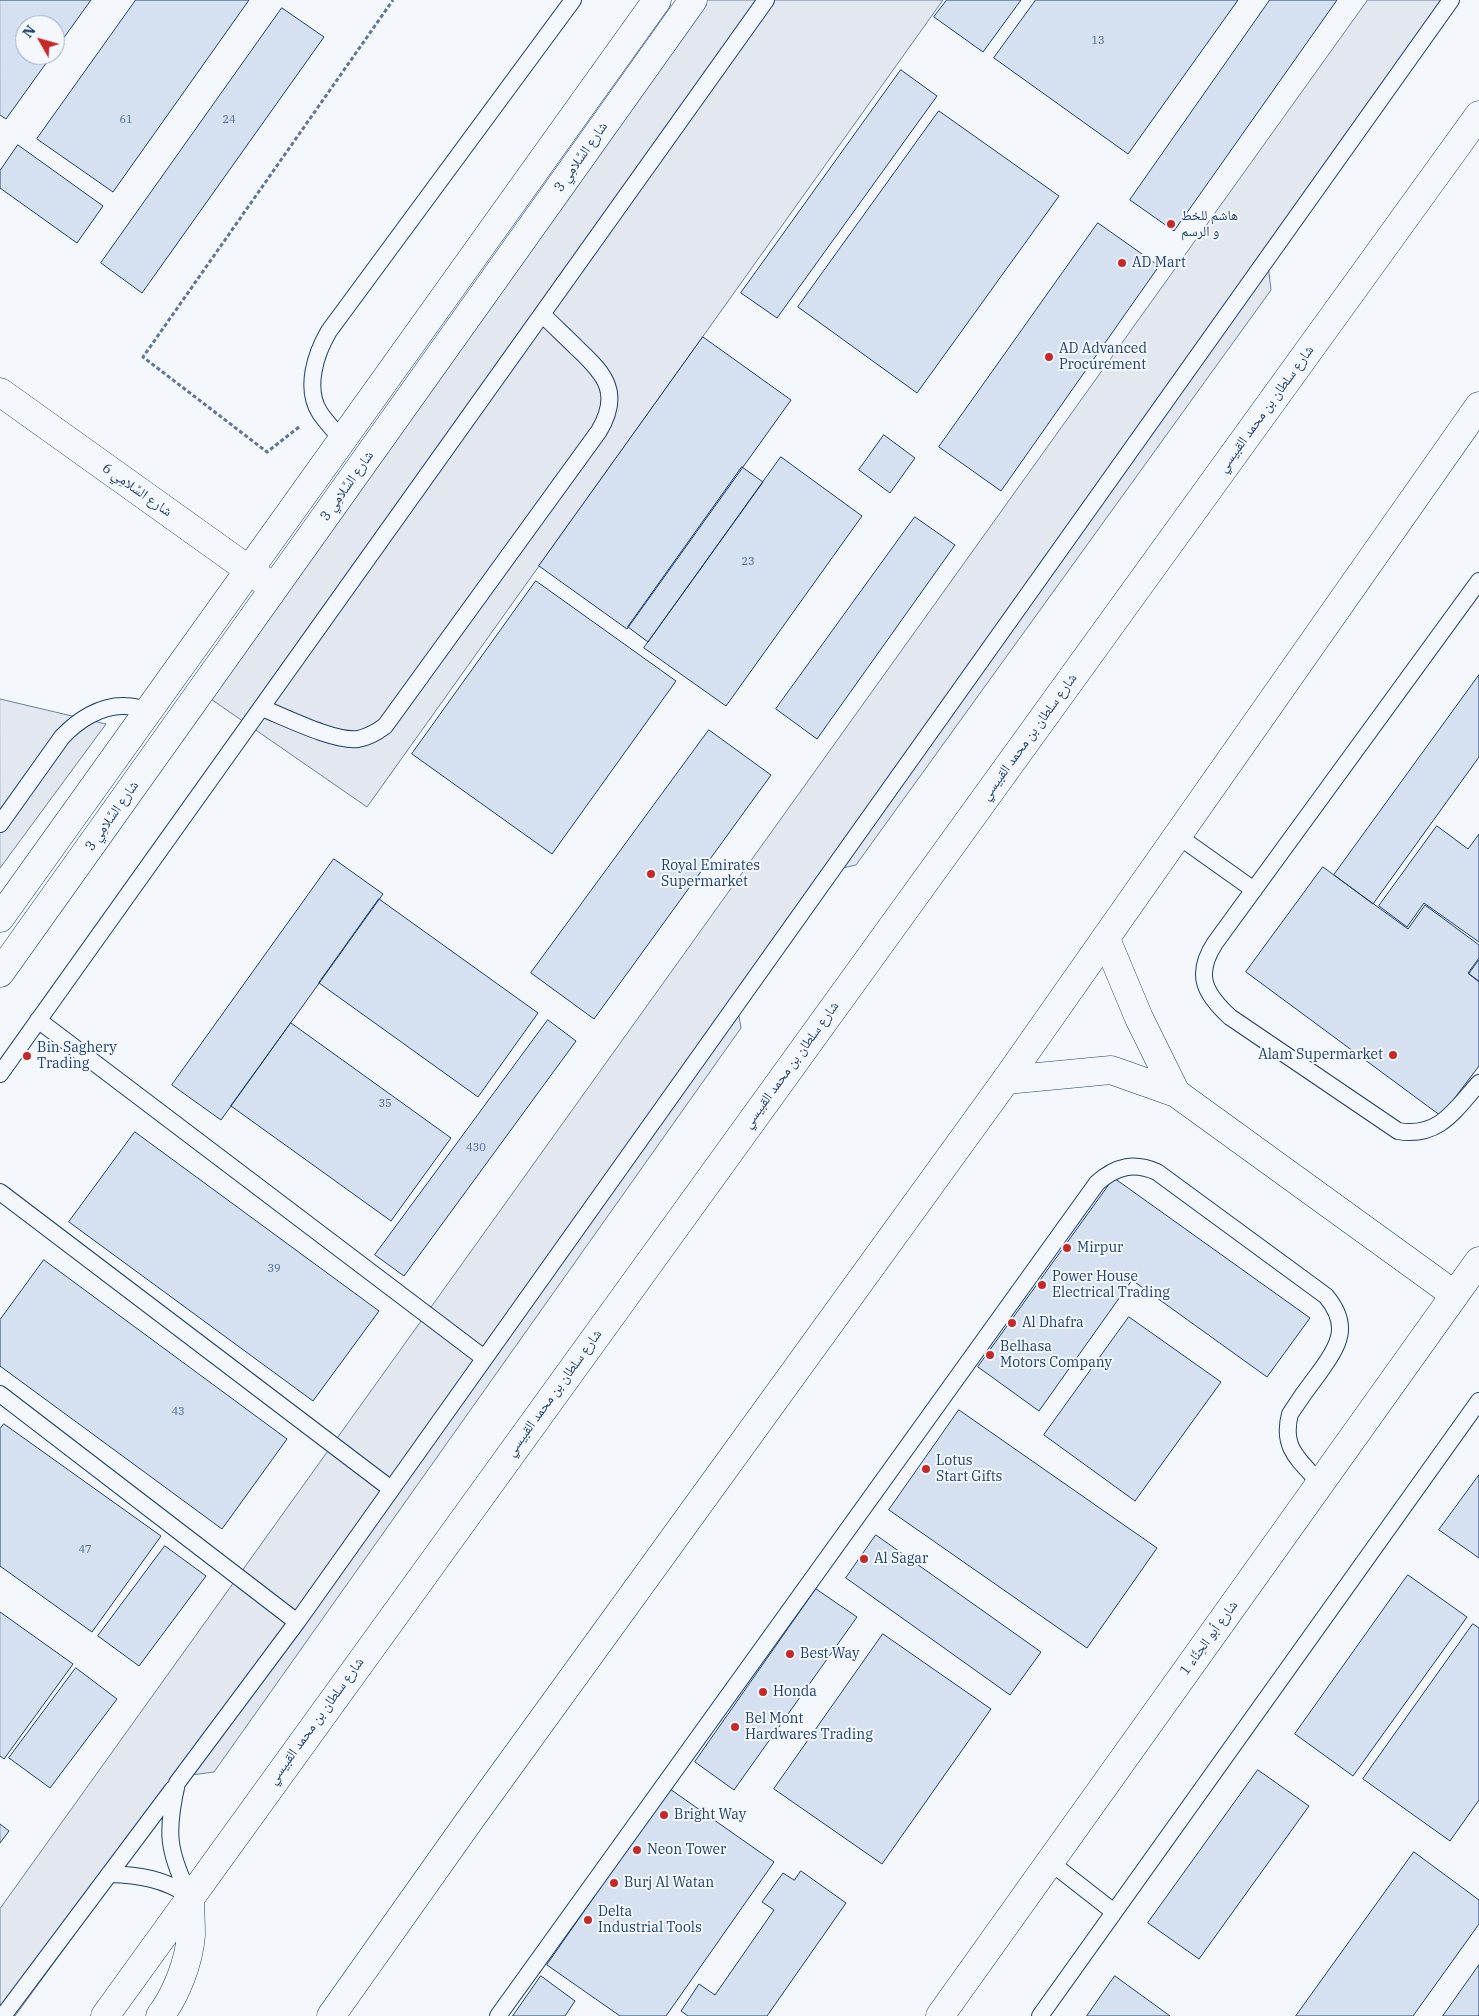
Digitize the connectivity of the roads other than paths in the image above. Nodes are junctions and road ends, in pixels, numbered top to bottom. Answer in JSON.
{"nodes":[{"id":1,"x":573,"y":0,"type":"edge"},
{"id":2,"x":656,"y":0,"type":"edge"},
{"id":3,"x":693,"y":0,"type":"edge"},
{"id":4,"x":766,"y":0,"type":"edge"},
{"id":5,"x":1451,"y":0,"type":"edge"},
{"id":6,"x":1479,"y":115,"type":"edge"},
{"id":7,"x":542,"y":314,"type":"junction"},
{"id":8,"x":0,"y":392,"type":"edge"},
{"id":9,"x":1479,"y":406,"type":"edge"},
{"id":10,"x":342,"y":440,"type":"junction"},
{"id":11,"x":249,"y":570,"type":"junction"},
{"id":12,"x":1479,"y":581,"type":"edge"},
{"id":13,"x":274,"y":588,"type":"junction"},
{"id":14,"x":262,"y":708,"type":"junction"},
{"id":15,"x":149,"y":710,"type":"junction"},
{"id":16,"x":0,"y":824,"type":"edge"},
{"id":17,"x":1178,"y":836,"type":"junction"},
{"id":18,"x":1254,"y":890,"type":"junction"},
{"id":19,"x":0,"y":918,"type":"edge"},
{"id":20,"x":1106,"y":939,"type":"junction"},
{"id":21,"x":0,"y":973,"type":"edge"},
{"id":22,"x":38,"y":1020,"type":"junction"},
{"id":23,"x":0,"y":1074,"type":"edge"},
{"id":24,"x":1006,"y":1080,"type":"junction"},
{"id":25,"x":1479,"y":1083,"type":"edge"},
{"id":26,"x":1176,"y":1093,"type":"junction"},
{"id":27,"x":0,"y":1192,"type":"edge"},
{"id":28,"x":1479,"y":1260,"type":"edge"},
{"id":29,"x":1455,"y":1295,"type":"junction"},
{"id":30,"x":484,"y":1358,"type":"junction"},
{"id":31,"x":0,"y":1394,"type":"edge"},
{"id":32,"x":1479,"y":1401,"type":"edge"},
{"id":33,"x":1320,"y":1483,"type":"junction"},
{"id":34,"x":391,"y":1489,"type":"junction"},
{"id":35,"x":297,"y":1622,"type":"junction"},
{"id":36,"x":177,"y":1783,"type":"junction"},
{"id":37,"x":1050,"y":1862,"type":"junction"},
{"id":38,"x":109,"y":1874,"type":"junction"},
{"id":39,"x":190,"y":1896,"type":"junction"},
{"id":40,"x":1114,"y":1912,"type":"junction"},
{"id":41,"x":3,"y":2016,"type":"edge"},
{"id":42,"x":105,"y":2016,"type":"edge"},
{"id":43,"x":160,"y":2016,"type":"edge"},
{"id":44,"x":330,"y":2016,"type":"edge"},
{"id":45,"x":498,"y":2016,"type":"edge"},
{"id":46,"x":940,"y":2016,"type":"edge"},
{"id":47,"x":1040,"y":2016,"type":"edge"}],
"edges":[{"from":1,"to":10,"type":"lane"},
{"from":2,"to":10,"type":"main road"},
{"from":3,"to":13,"type":"main road","name":"شارع السَّلامِي 3"},
{"from":4,"to":7,"type":"lane"},
{"from":5,"to":30,"type":"lane"},
{"from":6,"to":39,"type":"main road","name":"شارع سلطان بن محمد القبيسي"},
{"from":7,"to":14,"type":"lane"},
{"from":7,"to":14,"type":"lane"},
{"from":8,"to":11,"type":"main road","name":"شارع السَّلامِي 6"},
{"from":9,"to":17,"type":"main road"},
{"from":10,"to":11,"type":"main road"},
{"from":11,"to":13,"type":"main road","name":"شارع السَّلامِي 6"},
{"from":11,"to":15,"type":"main road"},
{"from":12,"to":18,"type":"lane"},
{"from":13,"to":21,"type":"main road","name":"شارع السَّلامِي 3"},
{"from":14,"to":22,"type":"lane"},
{"from":15,"to":16,"type":"lane"},
{"from":15,"to":19,"type":"main road"},
{"from":17,"to":18,"type":"lane"},
{"from":17,"to":20,"type":"main road"},
{"from":18,"to":25,"type":"lane"},
{"from":20,"to":24,"type":"main road"},
{"from":20,"to":26,"type":"main road"},
{"from":22,"to":23,"type":"lane"},
{"from":22,"to":30,"type":"lane"},
{"from":24,"to":26,"type":"main road"},
{"from":24,"to":44,"type":"main road"},
{"from":26,"to":29,"type":"main road"},
{"from":27,"to":34,"type":"lane"},
{"from":28,"to":29,"type":"main road","name":"شارع أبو الحِنَّاء 1"},
{"from":29,"to":33,"type":"main road","name":"شارع أبو الحِنَّاء 1"},
{"from":30,"to":34,"type":"lane"},
{"from":31,"to":35,"type":"lane"},
{"from":32,"to":40,"type":"lane"},
{"from":33,"to":37,"type":"main road","name":"شارع أبو الحِنَّاء 1"},
{"from":33,"to":45,"type":"lane"},
{"from":34,"to":35,"type":"lane"},
{"from":35,"to":36,"type":"lane"},
{"from":36,"to":38,"type":"lane"},
{"from":36,"to":39,"type":"lane"},
{"from":37,"to":40,"type":"lane"},
{"from":37,"to":46,"type":"main road","name":"شارع أبو الحِنَّاء 1"},
{"from":38,"to":39,"type":"lane"},
{"from":38,"to":41,"type":"lane"},
{"from":39,"to":42,"type":"main road","name":"شارع سلطان بن محمد القبيسي"},
{"from":39,"to":43,"type":"main road"},
{"from":40,"to":47,"type":"lane"}]}
